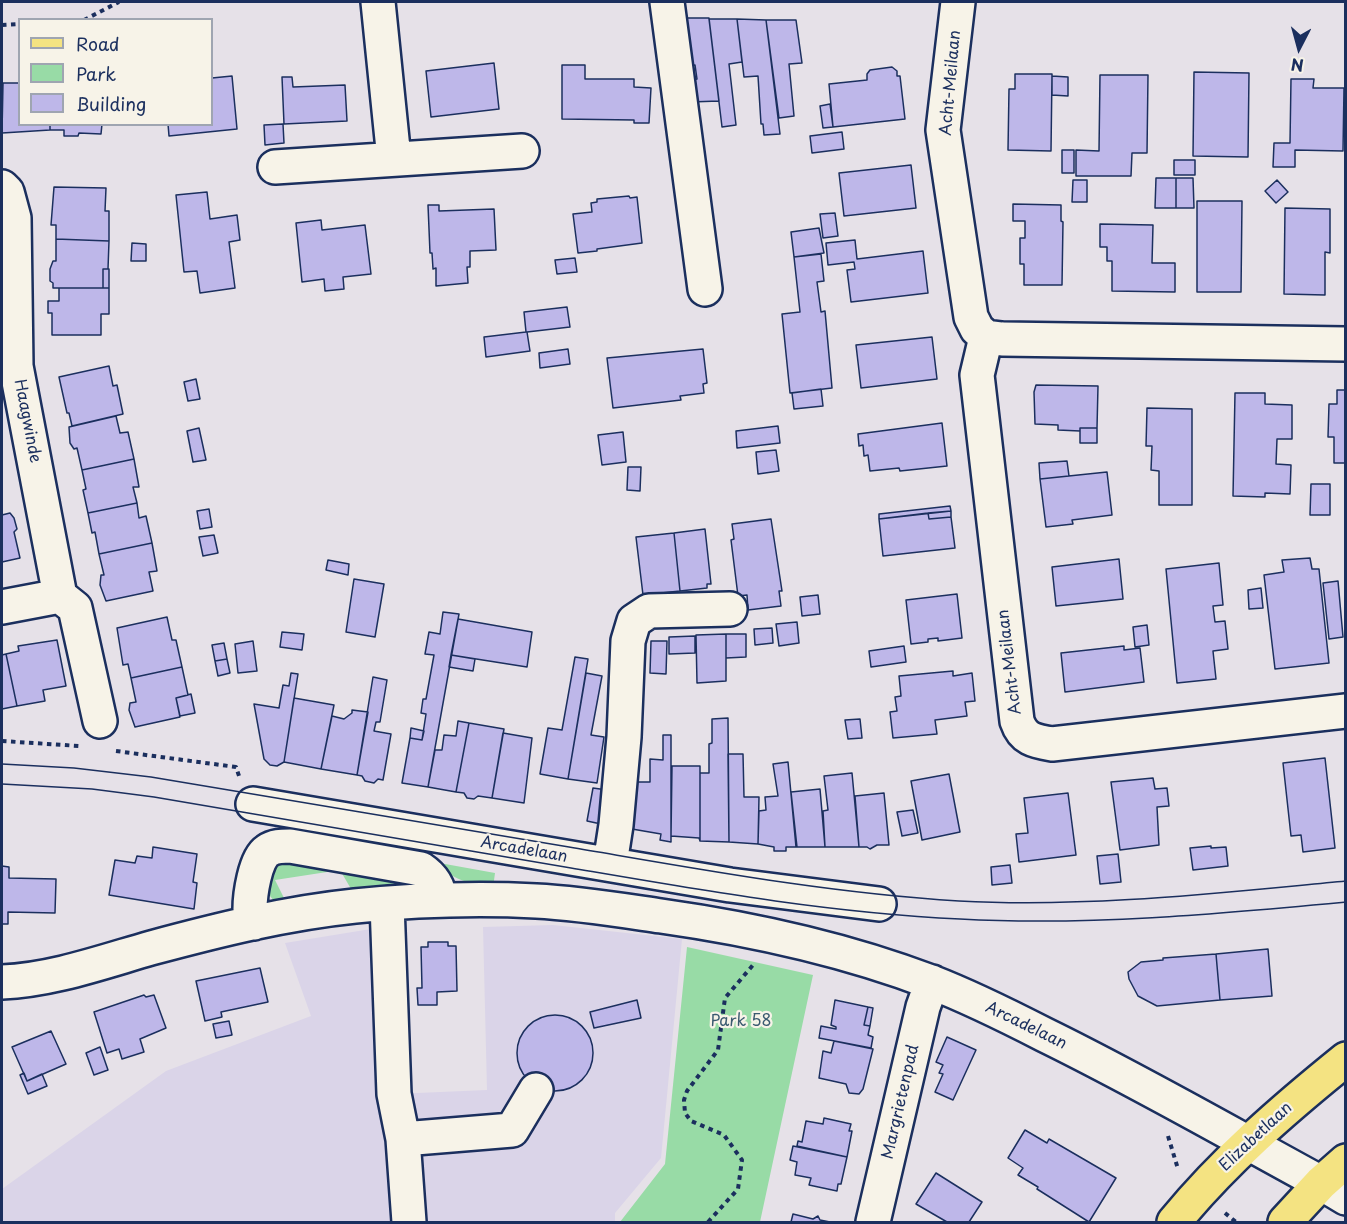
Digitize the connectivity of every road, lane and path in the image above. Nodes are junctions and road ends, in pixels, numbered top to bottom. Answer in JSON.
{"nodes":[{"id":1,"x":119,"y":2,"type":"edge"},
{"id":2,"x":378,"y":2,"type":"edge"},
{"id":3,"x":667,"y":2,"type":"edge"},
{"id":4,"x":958,"y":2,"type":"edge"},
{"id":5,"x":88,"y":18,"type":"edge"},
{"id":6,"x":18,"y":24,"type":"edge"},
{"id":7,"x":2,"y":25,"type":"edge"},
{"id":8,"x":522,"y":151,"type":"dead end"},
{"id":9,"x":394,"y":159,"type":"junction"},
{"id":10,"x":275,"y":167,"type":"dead end"},
{"id":11,"x":2,"y":187,"type":"edge"},
{"id":12,"x":705,"y":289,"type":"dead end"},
{"id":13,"x":986,"y":336,"type":"junction"},
{"id":14,"x":1346,"y":344,"type":"edge"},
{"id":15,"x":60,"y":596,"type":"junction"},
{"id":16,"x":2,"y":607,"type":"edge"},
{"id":17,"x":730,"y":609,"type":"dead end"},
{"id":18,"x":1346,"y":711,"type":"edge"},
{"id":19,"x":96,"y":739,"type":"junction"},
{"id":20,"x":2,"y":741,"type":"edge"},
{"id":21,"x":253,"y":804,"type":"joint"},
{"id":22,"x":610,"y":864,"type":"junction"},
{"id":23,"x":796,"y":890,"type":"junction"},
{"id":24,"x":440,"y":900,"type":"junction"},
{"id":25,"x":387,"y":904,"type":"junction"},
{"id":26,"x":879,"y":904,"type":"dead end"},
{"id":27,"x":254,"y":923,"type":"junction"},
{"id":28,"x":779,"y":937,"type":"junction"},
{"id":29,"x":2,"y":982,"type":"edge"},
{"id":30,"x":932,"y":982,"type":"junction"},
{"id":31,"x":1346,"y":1059,"type":"edge"},
{"id":32,"x":536,"y":1090,"type":"dead end"},
{"id":33,"x":403,"y":1139,"type":"junction"},
{"id":34,"x":1248,"y":1143,"type":"junction"},
{"id":35,"x":1346,"y":1161,"type":"edge"},
{"id":36,"x":1333,"y":1191,"type":"edge"},
{"id":37,"x":409,"y":1222,"type":"edge"},
{"id":38,"x":708,"y":1222,"type":"edge"},
{"id":39,"x":873,"y":1222,"type":"edge"},
{"id":40,"x":1174,"y":1222,"type":"edge"},
{"id":41,"x":1285,"y":1222,"type":"edge"}],
"edges":[{"from":1,"to":5,"type":"path"},
{"from":2,"to":9,"type":"street"},
{"from":3,"to":12,"type":"street"},
{"from":4,"to":13,"type":"street","name":"Acht-Meilaan"},
{"from":6,"to":7,"type":"path"},
{"from":8,"to":9,"type":"street"},
{"from":9,"to":10,"type":"street"},
{"from":11,"to":15,"type":"street","name":"Haagwinde"},
{"from":13,"to":14,"type":"street"},
{"from":13,"to":18,"type":"street","name":"Acht-Meilaan"},
{"from":15,"to":16,"type":"street"},
{"from":15,"to":19,"type":"street"},
{"from":17,"to":22,"type":"street"},
{"from":19,"to":20,"type":"path"},
{"from":19,"to":21,"type":"path"},
{"from":21,"to":22,"type":"street","name":"Arcadelaan"},
{"from":22,"to":23,"type":"street","name":"Arcadelaan"},
{"from":23,"to":26,"type":"street","name":"Arcadelaan"},
{"from":23,"to":28,"type":"street"},
{"from":24,"to":25,"type":"street","name":"Arcadelaan"},
{"from":24,"to":27,"type":"street"},
{"from":24,"to":28,"type":"street","name":"Arcadelaan"},
{"from":25,"to":27,"type":"street","name":"Arcadelaan"},
{"from":25,"to":33,"type":"street"},
{"from":27,"to":29,"type":"street","name":"Arcadelaan"},
{"from":28,"to":30,"type":"street","name":"Arcadelaan"},
{"from":28,"to":38,"type":"path"},
{"from":30,"to":34,"type":"street","name":"Arcadelaan"},
{"from":30,"to":39,"type":"street","name":"Margrietenpad"},
{"from":31,"to":34,"type":"main road","name":"Elizabetlaan"},
{"from":32,"to":33,"type":"street"},
{"from":33,"to":37,"type":"street"},
{"from":34,"to":36,"type":"street","name":"Arcadelaan"},
{"from":34,"to":40,"type":"main road","name":"Elizabetlaan"},
{"from":35,"to":36,"type":"main road"},
{"from":36,"to":41,"type":"main road"}]}
